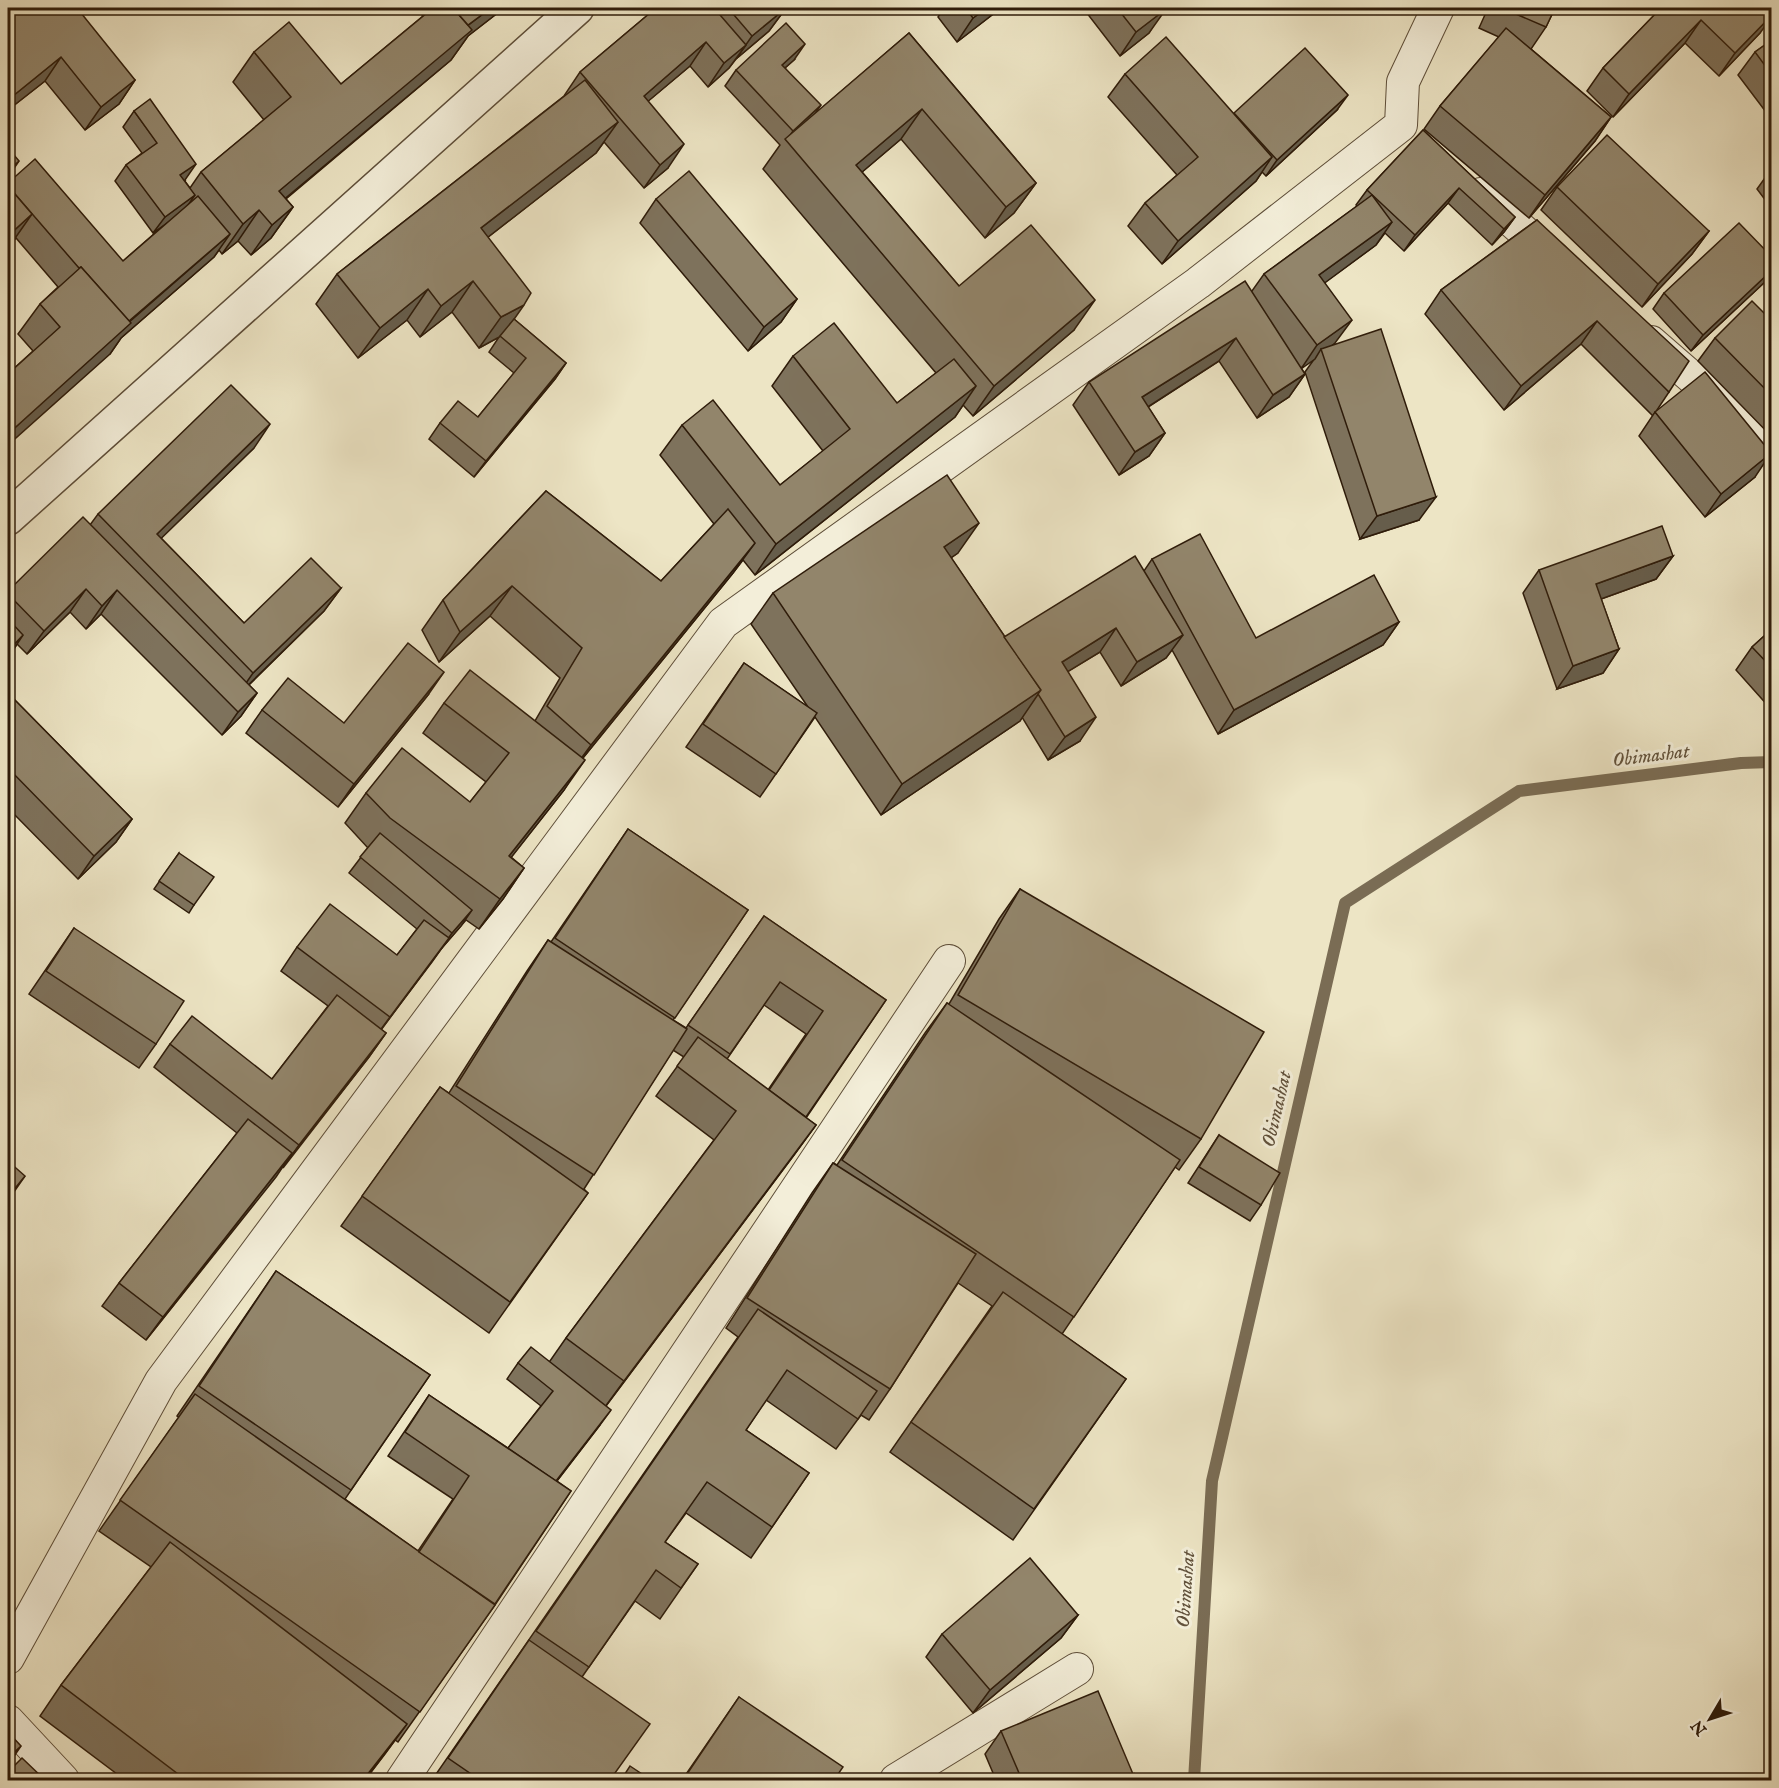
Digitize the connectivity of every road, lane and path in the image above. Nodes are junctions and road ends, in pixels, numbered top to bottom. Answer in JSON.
{"nodes":[{"id":1,"x":577,"y":8,"type":"edge"},
{"id":2,"x":1438,"y":8,"type":"edge"},
{"id":3,"x":1455,"y":172,"type":"edge"},
{"id":4,"x":1573,"y":274,"type":"edge"},
{"id":5,"x":1627,"y":322,"type":"edge"},
{"id":6,"x":1772,"y":447,"type":"edge"},
{"id":7,"x":8,"y":518,"type":"edge"},
{"id":8,"x":949,"y":961,"type":"dead end"},
{"id":9,"x":8,"y":1658,"type":"edge"},
{"id":10,"x":1077,"y":1669,"type":"dead end"},
{"id":11,"x":8,"y":1721,"type":"edge"},
{"id":12,"x":63,"y":1780,"type":"edge"},
{"id":13,"x":402,"y":1780,"type":"edge"},
{"id":14,"x":896,"y":1780,"type":"edge"}],
"edges":[{"from":1,"to":7,"type":"street"},
{"from":2,"to":9,"type":"street"},
{"from":3,"to":4,"type":"street"},
{"from":5,"to":6,"type":"street"},
{"from":8,"to":13,"type":"street"},
{"from":10,"to":14,"type":"street"},
{"from":11,"to":12,"type":"street"}]}
